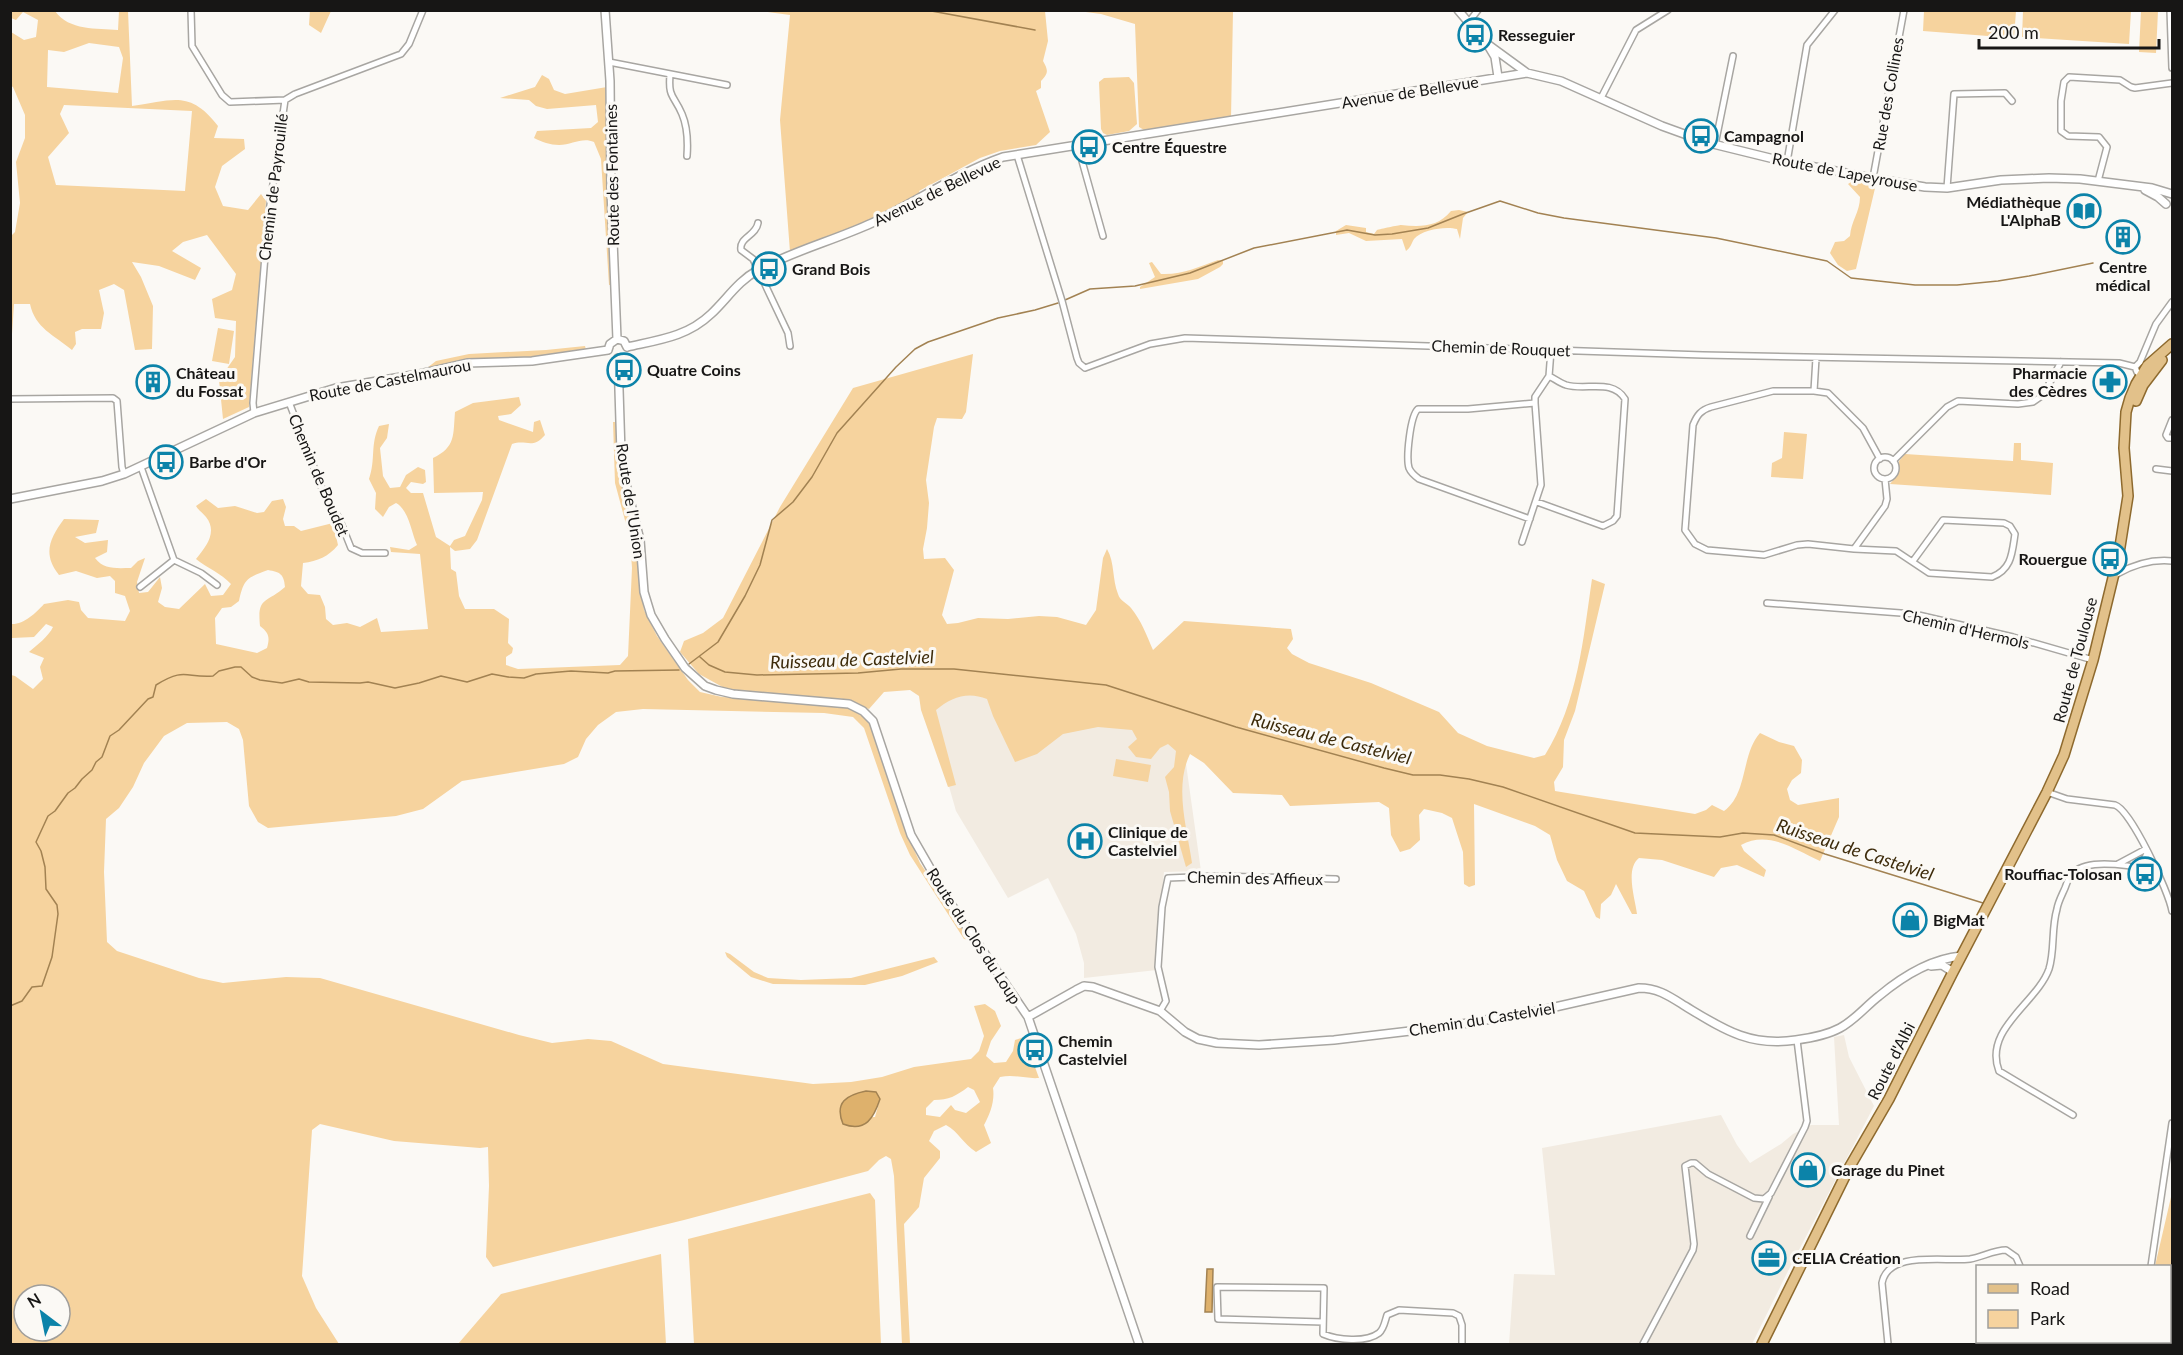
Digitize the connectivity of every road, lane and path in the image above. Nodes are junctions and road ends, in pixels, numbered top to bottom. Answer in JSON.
{"nodes":[{"id":1,"x":191,"y":10,"type":"edge"},
{"id":2,"x":423,"y":10,"type":"edge"},
{"id":3,"x":605,"y":10,"type":"edge"},
{"id":4,"x":1458,"y":10,"type":"edge"},
{"id":5,"x":1478,"y":10,"type":"edge"},
{"id":6,"x":1835,"y":10,"type":"edge"},
{"id":7,"x":1904,"y":10,"type":"edge"},
{"id":8,"x":2170,"y":10,"type":"edge"},
{"id":9,"x":1664,"y":12,"type":"edge"},
{"id":10,"x":1468,"y":23,"type":"junction"},
{"id":11,"x":1486,"y":43,"type":"junction"},
{"id":12,"x":1733,"y":56,"type":"dead end"},
{"id":13,"x":2172,"y":59,"type":"edge"},
{"id":14,"x":1508,"y":60,"type":"junction"},
{"id":15,"x":609,"y":62,"type":"junction"},
{"id":16,"x":1497,"y":67,"type":"junction"},
{"id":17,"x":2172,"y":68,"type":"edge"},
{"id":18,"x":1527,"y":73,"type":"junction"},
{"id":19,"x":670,"y":75,"type":"junction"},
{"id":20,"x":1498,"y":78,"type":"junction"},
{"id":21,"x":2172,"y":83,"type":"edge"},
{"id":22,"x":727,"y":85,"type":"dead end"},
{"id":23,"x":1601,"y":98,"type":"junction"},
{"id":24,"x":285,"y":100,"type":"junction"},
{"id":25,"x":2012,"y":101,"type":"dead end"},
{"id":26,"x":1715,"y":145,"type":"junction"},
{"id":27,"x":1080,"y":146,"type":"junction"},
{"id":28,"x":1017,"y":154,"type":"junction"},
{"id":29,"x":687,"y":156,"type":"dead end"},
{"id":30,"x":1787,"y":162,"type":"junction"},
{"id":31,"x":1873,"y":178,"type":"junction"},
{"id":32,"x":2098,"y":181,"type":"junction"},
{"id":33,"x":2140,"y":187,"type":"junction"},
{"id":34,"x":1947,"y":188,"type":"junction"},
{"id":35,"x":2172,"y":194,"type":"edge"},
{"id":36,"x":2169,"y":207,"type":"edge"},
{"id":37,"x":758,"y":223,"type":"dead end"},
{"id":38,"x":1103,"y":236,"type":"dead end"},
{"id":39,"x":758,"y":270,"type":"junction"},
{"id":40,"x":2172,"y":302,"type":"edge"},
{"id":41,"x":617,"y":339,"type":"junction"},
{"id":42,"x":2172,"y":344,"type":"edge"},
{"id":43,"x":790,"y":346,"type":"dead end"},
{"id":44,"x":627,"y":347,"type":"junction"},
{"id":45,"x":609,"y":350,"type":"junction"},
{"id":46,"x":1551,"y":350,"type":"junction"},
{"id":47,"x":2172,"y":350,"type":"edge"},
{"id":48,"x":618,"y":358,"type":"junction"},
{"id":49,"x":1816,"y":358,"type":"junction"},
{"id":50,"x":2061,"y":362,"type":"junction"},
{"id":51,"x":2143,"y":369,"type":"junction"},
{"id":52,"x":1549,"y":376,"type":"junction"},
{"id":53,"x":1814,"y":391,"type":"junction"},
{"id":54,"x":10,"y":399,"type":"edge"},
{"id":55,"x":289,"y":402,"type":"junction"},
{"id":56,"x":1535,"y":403,"type":"junction"},
{"id":57,"x":254,"y":413,"type":"junction"},
{"id":58,"x":2172,"y":420,"type":"edge"},
{"id":59,"x":2172,"y":438,"type":"edge"},
{"id":60,"x":1880,"y":459,"type":"junction"},
{"id":61,"x":1893,"y":460,"type":"junction"},
{"id":62,"x":141,"y":467,"type":"junction"},
{"id":63,"x":2156,"y":469,"type":"dead end"},
{"id":64,"x":2172,"y":471,"type":"edge"},
{"id":65,"x":124,"y":474,"type":"junction"},
{"id":66,"x":1885,"y":479,"type":"junction"},
{"id":67,"x":10,"y":499,"type":"edge"},
{"id":68,"x":1537,"y":502,"type":"junction"},
{"id":69,"x":1530,"y":519,"type":"junction"},
{"id":70,"x":1522,"y":542,"type":"dead end"},
{"id":71,"x":1854,"y":549,"type":"junction"},
{"id":72,"x":385,"y":553,"type":"dead end"},
{"id":73,"x":174,"y":560,"type":"junction"},
{"id":74,"x":1913,"y":561,"type":"junction"},
{"id":75,"x":2117,"y":561,"type":"junction"},
{"id":76,"x":2172,"y":561,"type":"edge"},
{"id":77,"x":2130,"y":566,"type":"junction"},
{"id":78,"x":2114,"y":573,"type":"junction"},
{"id":79,"x":217,"y":585,"type":"dead end"},
{"id":80,"x":140,"y":587,"type":"dead end"},
{"id":81,"x":1767,"y":603,"type":"dead end"},
{"id":82,"x":2092,"y":660,"type":"junction"},
{"id":83,"x":685,"y":668,"type":"joint"},
{"id":84,"x":2047,"y":792,"type":"junction"},
{"id":85,"x":2146,"y":851,"type":"junction"},
{"id":86,"x":2117,"y":864,"type":"junction"},
{"id":87,"x":2133,"y":868,"type":"junction"},
{"id":88,"x":2158,"y":874,"type":"junction"},
{"id":89,"x":1336,"y":879,"type":"dead end"},
{"id":90,"x":2172,"y":910,"type":"edge"},
{"id":91,"x":1961,"y":956,"type":"junction"},
{"id":92,"x":1922,"y":968,"type":"junction"},
{"id":93,"x":1953,"y":972,"type":"junction"},
{"id":94,"x":1160,"y":1011,"type":"junction"},
{"id":95,"x":1028,"y":1017,"type":"junction"},
{"id":96,"x":1797,"y":1040,"type":"junction"},
{"id":97,"x":2073,"y":1115,"type":"dead end"},
{"id":98,"x":2172,"y":1123,"type":"edge"},
{"id":99,"x":2169,"y":1169,"type":"edge"},
{"id":100,"x":1771,"y":1193,"type":"junction"},
{"id":101,"x":1750,"y":1236,"type":"dead end"},
{"id":102,"x":2020,"y":1265,"type":"edge"},
{"id":103,"x":2151,"y":1265,"type":"edge"},
{"id":104,"x":1323,"y":1322,"type":"junction"},
{"id":105,"x":1365,"y":1341,"type":"edge"},
{"id":106,"x":1139,"y":1344,"type":"edge"},
{"id":107,"x":1462,"y":1344,"type":"edge"},
{"id":108,"x":1643,"y":1344,"type":"edge"},
{"id":109,"x":1762,"y":1344,"type":"edge"},
{"id":110,"x":1887,"y":1344,"type":"edge"}],
"edges":[{"from":1,"to":24,"type":"street"},
{"from":2,"to":24,"type":"street","name":"Chemin de Payrouillé"},
{"from":3,"to":15,"type":"street","name":"Route des Fontaines"},
{"from":4,"to":10,"type":"street"},
{"from":5,"to":10,"type":"street"},
{"from":6,"to":30,"type":"street"},
{"from":7,"to":31,"type":"street","name":"Rue des Collines"},
{"from":8,"to":13,"type":"street"},
{"from":9,"to":23,"type":"street"},
{"from":10,"to":11,"type":"street"},
{"from":11,"to":14,"type":"street"},
{"from":11,"to":16,"type":"street"},
{"from":12,"to":26,"type":"street"},
{"from":13,"to":17,"type":"street"},
{"from":14,"to":16,"type":"street"},
{"from":14,"to":18,"type":"street"},
{"from":15,"to":19,"type":"street"},
{"from":15,"to":41,"type":"street","name":"Route des Fontaines"},
{"from":16,"to":20,"type":"street"},
{"from":18,"to":20,"type":"street","name":"Avenue de Bellevue"},
{"from":18,"to":23,"type":"street","name":"Route de Lapeyrouse"},
{"from":19,"to":22,"type":"street"},
{"from":19,"to":29,"type":"street"},
{"from":20,"to":27,"type":"street","name":"Avenue de Bellevue"},
{"from":21,"to":32,"type":"street"},
{"from":23,"to":26,"type":"street","name":"Route de Lapeyrouse"},
{"from":24,"to":57,"type":"street","name":"Chemin de Payrouillé"},
{"from":25,"to":34,"type":"street"},
{"from":26,"to":30,"type":"street","name":"Route de Lapeyrouse"},
{"from":27,"to":28,"type":"street","name":"Avenue de Bellevue"},
{"from":27,"to":38,"type":"street"},
{"from":28,"to":39,"type":"street","name":"Avenue de Bellevue"},
{"from":28,"to":46,"type":"street","name":"Chemin de Rouquet"},
{"from":30,"to":31,"type":"street","name":"Route de Lapeyrouse"},
{"from":31,"to":34,"type":"street","name":"Route de Lapeyrouse"},
{"from":32,"to":33,"type":"street","name":"Route de Lapeyrouse"},
{"from":32,"to":34,"type":"street","name":"Route de Lapeyrouse"},
{"from":33,"to":35,"type":"street","name":"Route de Lapeyrouse"},
{"from":33,"to":36,"type":"street","name":"Route de Lapeyrouse"},
{"from":35,"to":36,"type":"street"},
{"from":37,"to":39,"type":"street"},
{"from":39,"to":43,"type":"street"},
{"from":39,"to":44,"type":"street","name":"Avenue de Bellevue"},
{"from":40,"to":51,"type":"street"},
{"from":41,"to":44,"type":"street"},
{"from":41,"to":45,"type":"street"},
{"from":42,"to":51,"type":"main road","name":"Route de Toulouse"},
{"from":44,"to":48,"type":"street"},
{"from":45,"to":48,"type":"street"},
{"from":45,"to":55,"type":"street","name":"Route de Castelmaurou"},
{"from":46,"to":49,"type":"street","name":"Chemin de Rouquet"},
{"from":46,"to":52,"type":"street"},
{"from":47,"to":51,"type":"main road","name":"Route de Toulouse"},
{"from":48,"to":83,"type":"street","name":"Route de l'Union"},
{"from":49,"to":50,"type":"street","name":"Chemin de Rouquet"},
{"from":49,"to":53,"type":"street"},
{"from":50,"to":51,"type":"street","name":"Chemin de Rouquet"},
{"from":50,"to":61,"type":"street"},
{"from":51,"to":75,"type":"main road","name":"Route de Toulouse"},
{"from":52,"to":56,"type":"street"},
{"from":52,"to":68,"type":"street"},
{"from":53,"to":60,"type":"street"},
{"from":53,"to":71,"type":"street"},
{"from":54,"to":65,"type":"street"},
{"from":55,"to":57,"type":"street","name":"Route de Castelmaurou"},
{"from":55,"to":72,"type":"street","name":"Chemin de Boudet"},
{"from":56,"to":68,"type":"street"},
{"from":56,"to":69,"type":"street"},
{"from":57,"to":62,"type":"street","name":"Route de Castelmaurou"},
{"from":58,"to":59,"type":"street"},
{"from":60,"to":61,"type":"street"},
{"from":60,"to":66,"type":"street"},
{"from":61,"to":66,"type":"street"},
{"from":62,"to":65,"type":"street","name":"Route de Castelmaurou"},
{"from":62,"to":73,"type":"street"},
{"from":63,"to":64,"type":"street"},
{"from":65,"to":67,"type":"street","name":"Route de Castelmaurou"},
{"from":66,"to":71,"type":"street"},
{"from":68,"to":69,"type":"street"},
{"from":69,"to":70,"type":"street"},
{"from":71,"to":74,"type":"street"},
{"from":73,"to":79,"type":"street"},
{"from":73,"to":80,"type":"street"},
{"from":74,"to":74,"type":"street"},
{"from":75,"to":77,"type":"street"},
{"from":75,"to":78,"type":"main road","name":"Route de Toulouse"},
{"from":76,"to":77,"type":"street"},
{"from":77,"to":78,"type":"street"},
{"from":78,"to":82,"type":"main road","name":"Route de Toulouse"},
{"from":81,"to":82,"type":"street","name":"Chemin d'Hermols"},
{"from":82,"to":84,"type":"main road","name":"Route de Toulouse"},
{"from":83,"to":95,"type":"street","name":"Route du Clos du Loup"},
{"from":84,"to":85,"type":"street"},
{"from":84,"to":91,"type":"main road","name":"Route d'Albi"},
{"from":85,"to":86,"type":"street"},
{"from":85,"to":87,"type":"street"},
{"from":85,"to":88,"type":"street"},
{"from":86,"to":87,"type":"street"},
{"from":86,"to":97,"type":"street"},
{"from":87,"to":88,"type":"street"},
{"from":88,"to":90,"type":"street"},
{"from":89,"to":94,"type":"street","name":"Chemin des Affieux"},
{"from":91,"to":92,"type":"street","name":"Chemin du Castelviel"},
{"from":91,"to":93,"type":"main road","name":"Route d'Albi"},
{"from":92,"to":93,"type":"street"},
{"from":92,"to":96,"type":"street","name":"Chemin du Castelviel"},
{"from":93,"to":109,"type":"main road","name":"Route d'Albi"},
{"from":94,"to":95,"type":"street","name":"Chemin du Castelviel"},
{"from":94,"to":96,"type":"street","name":"Chemin du Castelviel"},
{"from":95,"to":106,"type":"street","name":"Route du Clos du Loup"},
{"from":96,"to":100,"type":"street"},
{"from":98,"to":99,"type":"street"},
{"from":99,"to":103,"type":"street"},
{"from":100,"to":101,"type":"street"},
{"from":100,"to":108,"type":"street"},
{"from":102,"to":110,"type":"street"},
{"from":104,"to":104,"type":"street"},
{"from":104,"to":105,"type":"street"},
{"from":105,"to":107,"type":"street"}]}
